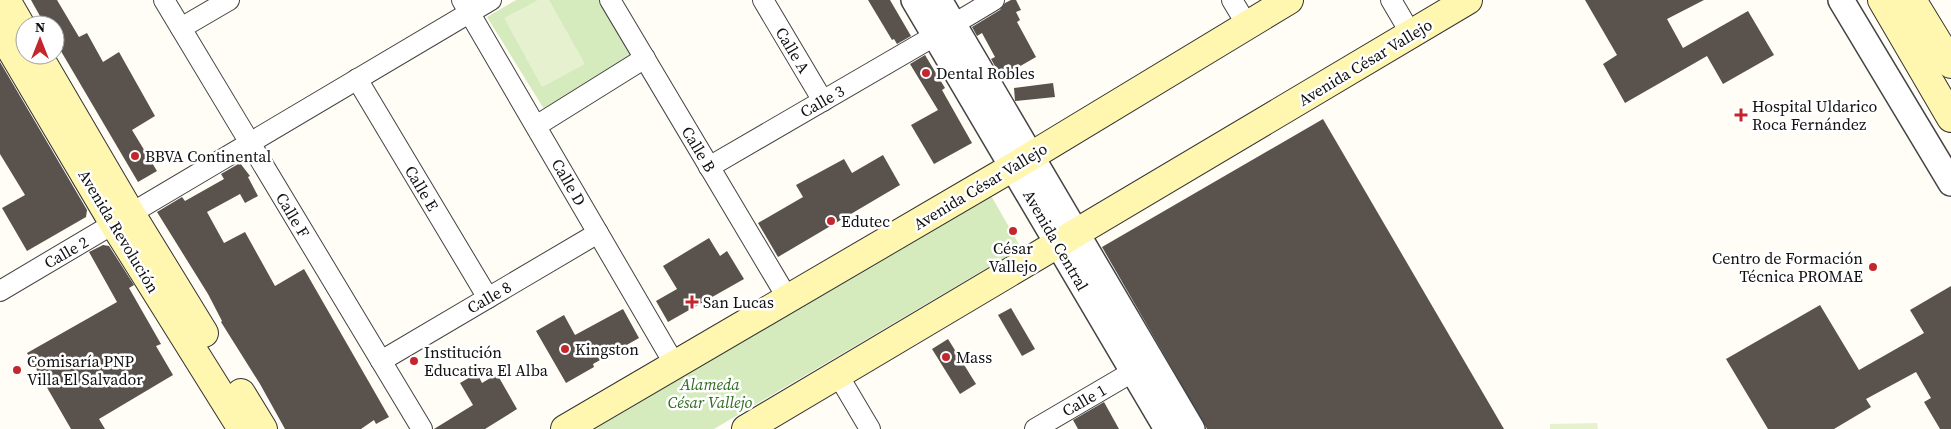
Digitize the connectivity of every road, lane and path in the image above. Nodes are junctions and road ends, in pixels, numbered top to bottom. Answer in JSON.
{"nodes":[{"id":1,"x":6,"y":0,"type":"edge"},
{"id":2,"x":164,"y":0,"type":"edge"},
{"id":3,"x":229,"y":0,"type":"edge"},
{"id":4,"x":491,"y":0,"type":"edge"},
{"id":5,"x":610,"y":0,"type":"edge"},
{"id":6,"x":763,"y":0,"type":"edge"},
{"id":7,"x":914,"y":0,"type":"edge"},
{"id":8,"x":939,"y":0,"type":"edge"},
{"id":9,"x":994,"y":0,"type":"edge"},
{"id":10,"x":1232,"y":0,"type":"edge"},
{"id":11,"x":1289,"y":0,"type":"edge"},
{"id":12,"x":1391,"y":0,"type":"edge"},
{"id":13,"x":1468,"y":0,"type":"edge"},
{"id":14,"x":1841,"y":0,"type":"edge"},
{"id":15,"x":1882,"y":0,"type":"edge"},
{"id":16,"x":1912,"y":0,"type":"edge"},
{"id":17,"x":466,"y":6,"type":"edge"},
{"id":18,"x":15,"y":16,"type":"edge"},
{"id":19,"x":1247,"y":25,"type":"junction"},
{"id":20,"x":181,"y":28,"type":"junction"},
{"id":21,"x":945,"y":29,"type":"junction"},
{"id":22,"x":0,"y":31,"type":"edge"},
{"id":23,"x":1411,"y":34,"type":"junction"},
{"id":24,"x":645,"y":58,"type":"junction"},
{"id":25,"x":1951,"y":64,"type":"edge"},
{"id":26,"x":43,"y":65,"type":"edge"},
{"id":27,"x":357,"y":79,"type":"junction"},
{"id":28,"x":823,"y":101,"type":"junction"},
{"id":29,"x":1951,"y":118,"type":"edge"},
{"id":30,"x":536,"y":126,"type":"junction"},
{"id":31,"x":250,"y":143,"type":"junction"},
{"id":32,"x":1022,"y":161,"type":"junction"},
{"id":33,"x":709,"y":167,"type":"junction"},
{"id":34,"x":1951,"y":183,"type":"edge"},
{"id":35,"x":123,"y":219,"type":"junction"},
{"id":36,"x":598,"y":233,"type":"junction"},
{"id":37,"x":1068,"y":239,"type":"junction"},
{"id":38,"x":2,"y":285,"type":"edge"},
{"id":39,"x":488,"y":298,"type":"junction"},
{"id":40,"x":788,"y":298,"type":"junction"},
{"id":41,"x":381,"y":361,"type":"junction"},
{"id":42,"x":675,"y":365,"type":"junction"},
{"id":43,"x":1134,"y":371,"type":"junction"},
{"id":44,"x":838,"y":375,"type":"junction"},
{"id":45,"x":242,"y":429,"type":"edge"},
{"id":46,"x":263,"y":429,"type":"edge"},
{"id":47,"x":422,"y":429,"type":"edge"},
{"id":48,"x":565,"y":429,"type":"edge"},
{"id":49,"x":746,"y":429,"type":"edge"},
{"id":50,"x":870,"y":429,"type":"edge"},
{"id":51,"x":1034,"y":429,"type":"edge"},
{"id":52,"x":1167,"y":429,"type":"edge"},
{"id":53,"x":1192,"y":429,"type":"edge"}],
"edges":[{"from":1,"to":18,"type":"main road"},
{"from":2,"to":20,"type":"street","name":"Calle F"},
{"from":3,"to":20,"type":"street"},
{"from":4,"to":17,"type":"street","name":"Calle 2"},
{"from":5,"to":24,"type":"street","name":"Calle B"},
{"from":6,"to":28,"type":"street","name":"Calle A"},
{"from":7,"to":21,"type":"street","name":"Avenida Central"},
{"from":8,"to":21,"type":"street","name":"Avenida Central"},
{"from":9,"to":21,"type":"street"},
{"from":10,"to":19,"type":"street"},
{"from":11,"to":19,"type":"main road","name":"Avenida César Vallejo"},
{"from":12,"to":23,"type":"street"},
{"from":13,"to":23,"type":"main road","name":"Avenida César Vallejo"},
{"from":14,"to":34,"type":"street"},
{"from":15,"to":29,"type":"main road"},
{"from":16,"to":25,"type":"main road"},
{"from":17,"to":27,"type":"street","name":"Calle 2"},
{"from":17,"to":30,"type":"street","name":"Calle D"},
{"from":19,"to":32,"type":"main road","name":"Avenida César Vallejo"},
{"from":20,"to":31,"type":"street","name":"Calle F"},
{"from":21,"to":28,"type":"street","name":"Calle 3"},
{"from":21,"to":32,"type":"street","name":"Avenida Central"},
{"from":22,"to":35,"type":"main road","name":"Avenida Revolución"},
{"from":23,"to":37,"type":"main road","name":"Avenida César Vallejo"},
{"from":24,"to":30,"type":"street"},
{"from":24,"to":33,"type":"street","name":"Calle B"},
{"from":26,"to":35,"type":"main road","name":"Avenida Revolución"},
{"from":27,"to":31,"type":"street","name":"Calle 2"},
{"from":27,"to":39,"type":"street","name":"Calle E"},
{"from":28,"to":33,"type":"street","name":"Calle 3"},
{"from":30,"to":36,"type":"street","name":"Calle D"},
{"from":31,"to":35,"type":"street","name":"Calle 2"},
{"from":31,"to":41,"type":"street","name":"Calle F"},
{"from":32,"to":37,"type":"street","name":"Avenida Central"},
{"from":32,"to":40,"type":"main road","name":"Avenida César Vallejo"},
{"from":33,"to":40,"type":"street","name":"Calle B"},
{"from":35,"to":38,"type":"street","name":"Calle 2"},
{"from":35,"to":45,"type":"main road","name":"Avenida Revolución"},
{"from":35,"to":46,"type":"main road","name":"Avenida Revolución"},
{"from":36,"to":39,"type":"street","name":"Calle 8"},
{"from":36,"to":42,"type":"street","name":"Calle D"},
{"from":37,"to":43,"type":"street","name":"Avenida Central"},
{"from":37,"to":44,"type":"main road","name":"Avenida César Vallejo"},
{"from":37,"to":53,"type":"street","name":"Avenida Central"},
{"from":39,"to":41,"type":"street","name":"Calle 8"},
{"from":40,"to":42,"type":"main road","name":"Avenida César Vallejo"},
{"from":41,"to":47,"type":"street","name":"Calle F"},
{"from":42,"to":48,"type":"main road","name":"Avenida César Vallejo"},
{"from":43,"to":51,"type":"street","name":"Calle 1"},
{"from":43,"to":52,"type":"street","name":"Avenida Central"},
{"from":44,"to":49,"type":"main road","name":"Avenida César Vallejo"},
{"from":44,"to":50,"type":"street"}]}
